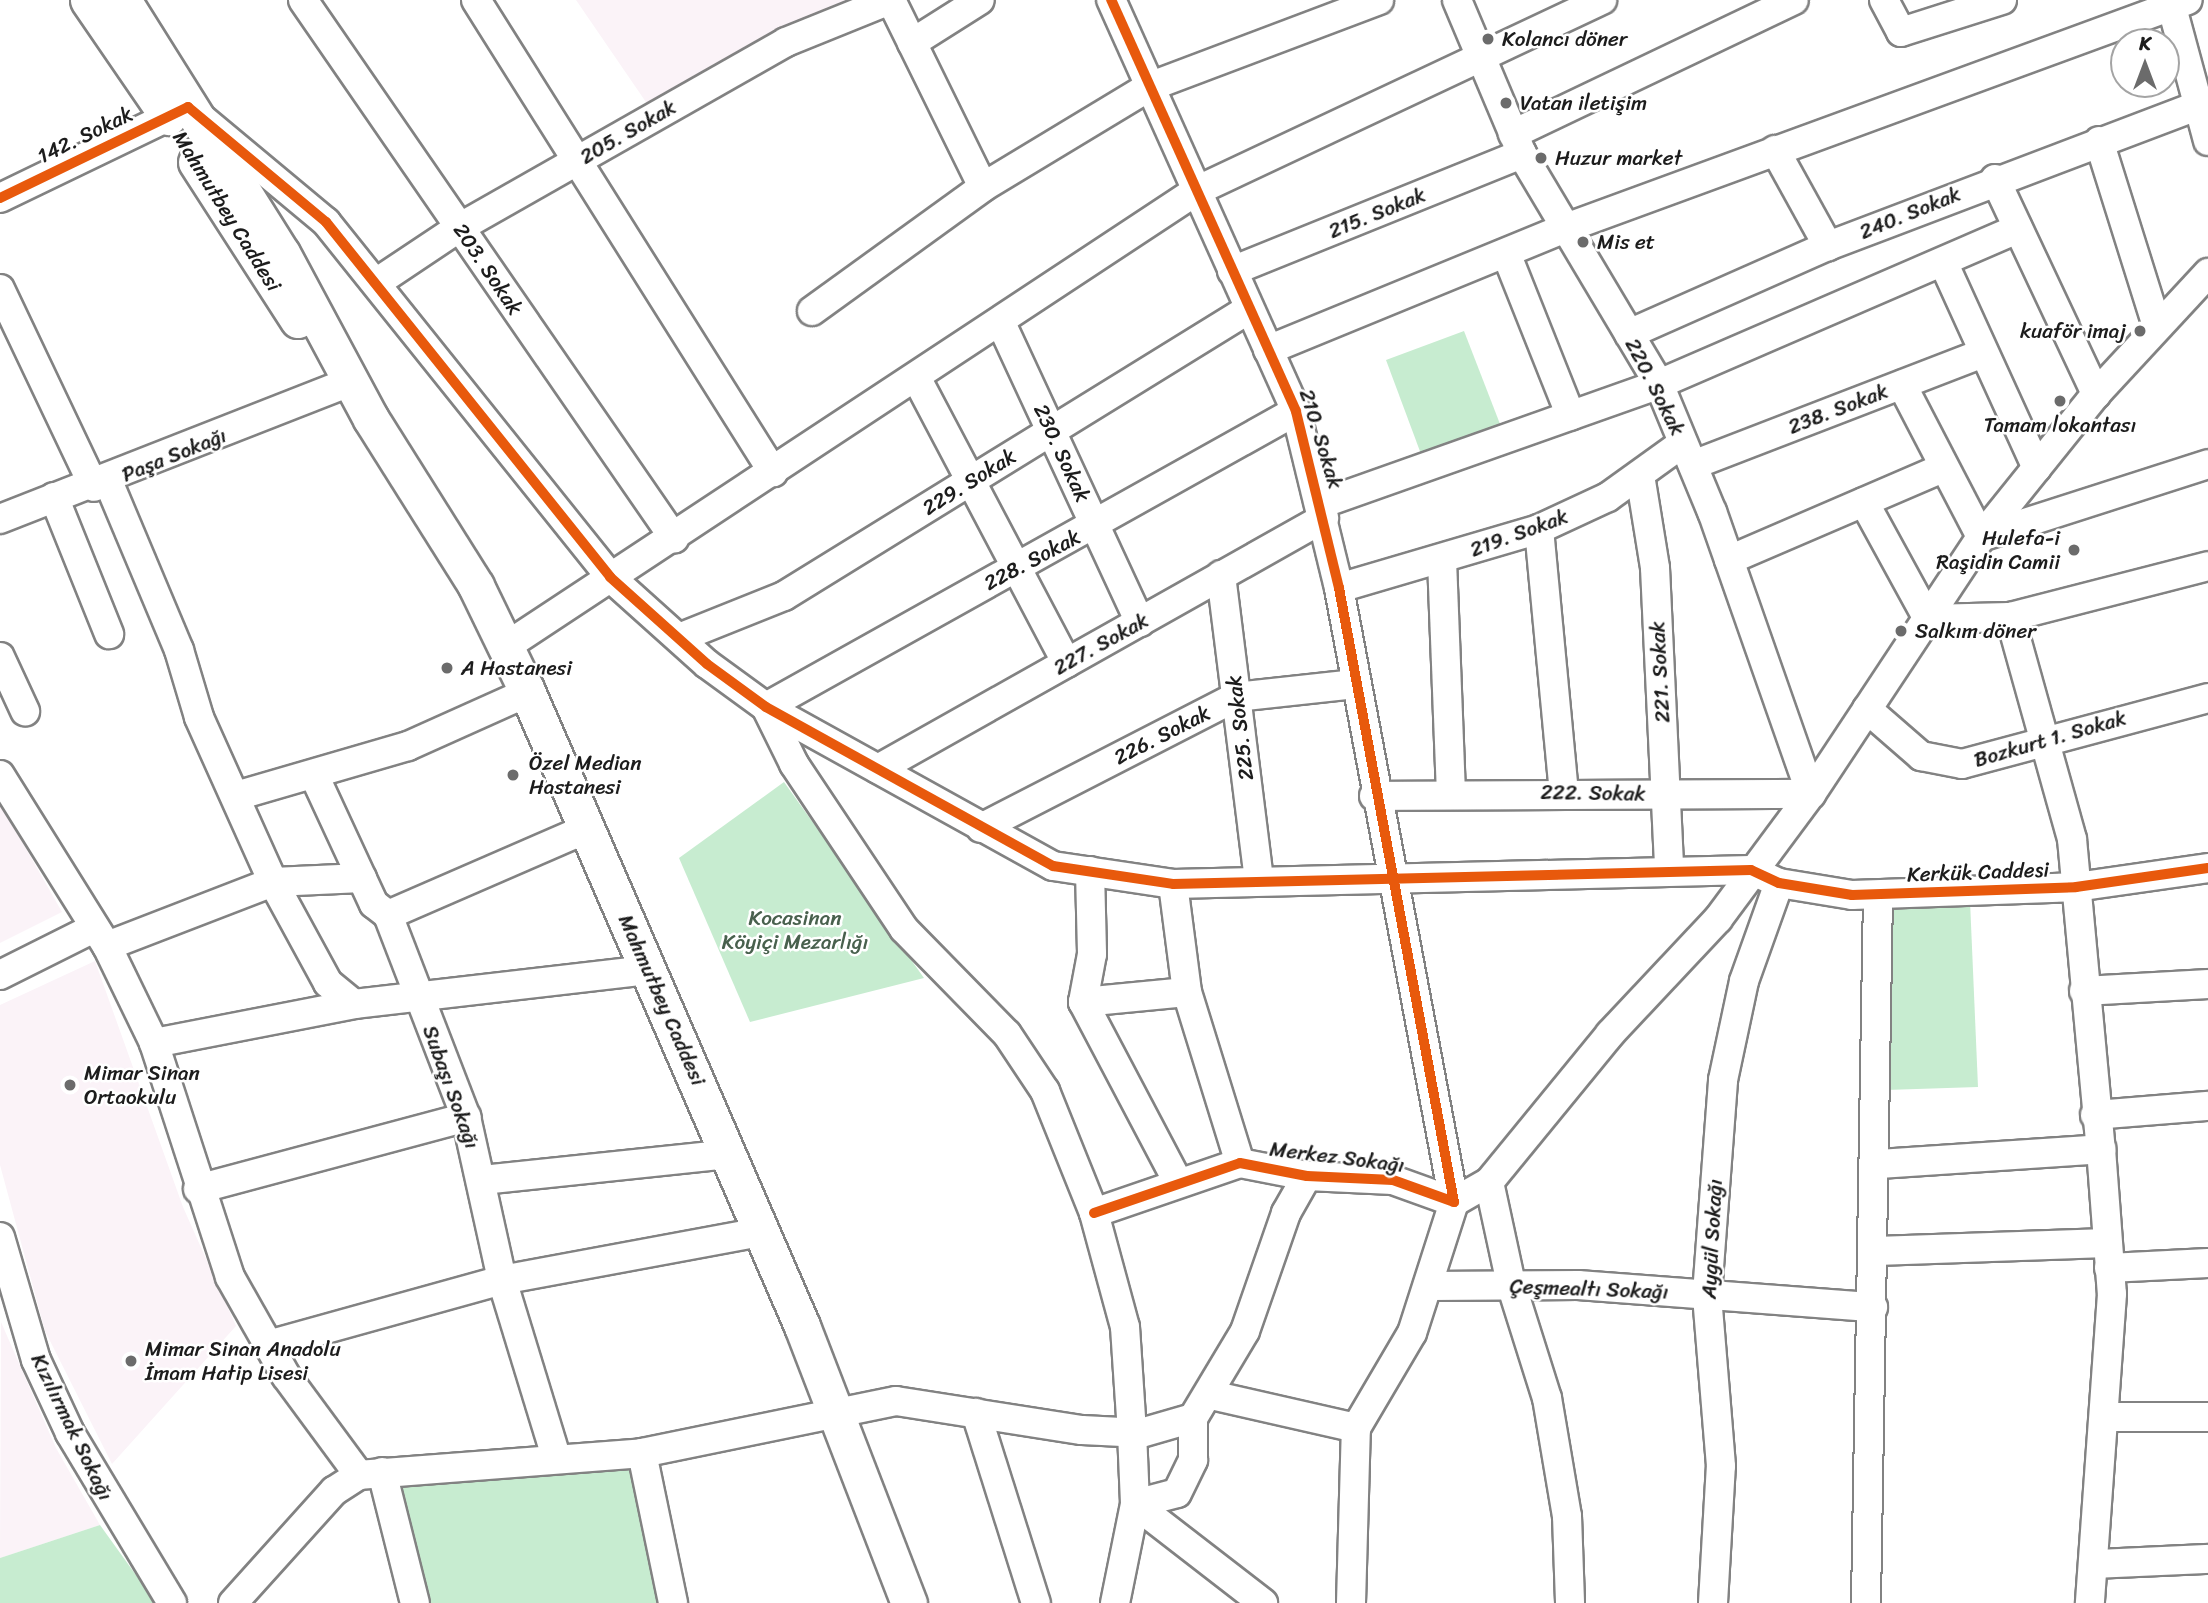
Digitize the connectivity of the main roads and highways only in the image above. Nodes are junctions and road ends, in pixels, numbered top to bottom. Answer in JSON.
{"nodes":[{"id":1,"x":88,"y":0,"type":"edge"},
{"id":2,"x":123,"y":0,"type":"edge"},
{"id":3,"x":178,"y":111,"type":"junction"},
{"id":4,"x":371,"y":419,"type":"junction"},
{"id":5,"x":909,"y":1603,"type":"edge"}],
"edges":[{"from":1,"to":3,"type":"main road","name":"Mahmutbey Caddesi"},
{"from":2,"to":3,"type":"main road","name":"Mahmutbey Caddesi"},
{"from":3,"to":4,"type":"main road","name":"Mahmutbey Caddesi"},
{"from":3,"to":4,"type":"main road","name":"Mahmutbey Caddesi"},
{"from":4,"to":5,"type":"main road","name":"Mahmutbey Caddesi"}]}
